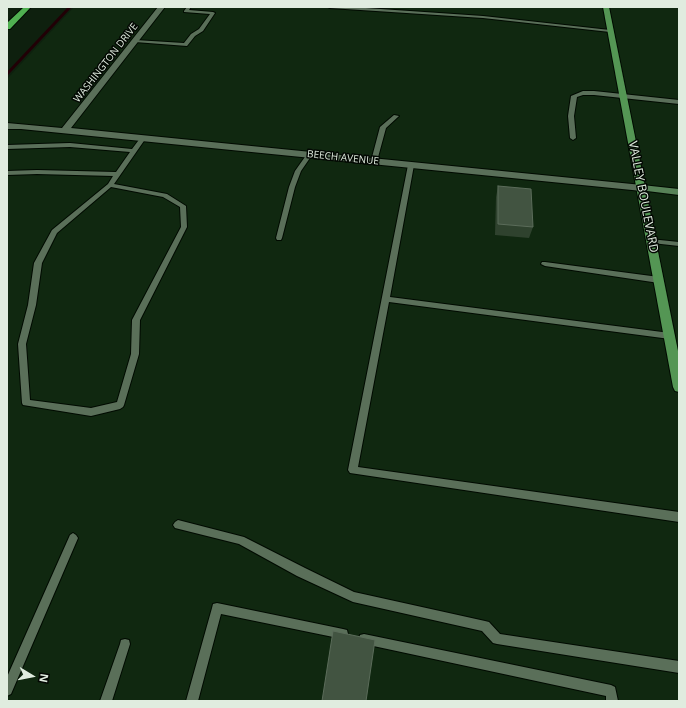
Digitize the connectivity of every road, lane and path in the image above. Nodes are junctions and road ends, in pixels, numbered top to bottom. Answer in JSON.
{"nodes":[{"id":1,"x":28,"y":7,"type":"edge"},
{"id":2,"x":162,"y":7,"type":"edge"},
{"id":3,"x":189,"y":7,"type":"edge"},
{"id":4,"x":330,"y":7,"type":"edge"},
{"id":5,"x":606,"y":7,"type":"edge"},
{"id":6,"x":7,"y":28,"type":"edge"},
{"id":7,"x":610,"y":31,"type":"junction"},
{"id":8,"x":135,"y":41,"type":"junction"},
{"id":9,"x":623,"y":97,"type":"junction"},
{"id":10,"x":679,"y":102,"type":"edge"},
{"id":11,"x":396,"y":116,"type":"dead end"},
{"id":12,"x":7,"y":126,"type":"edge"},
{"id":13,"x":66,"y":130,"type":"junction"},
{"id":14,"x":143,"y":138,"type":"junction"},
{"id":15,"x":573,"y":138,"type":"dead end"},
{"id":16,"x":7,"y":147,"type":"edge"},
{"id":17,"x":134,"y":151,"type":"junction"},
{"id":18,"x":309,"y":155,"type":"junction"},
{"id":19,"x":374,"y":161,"type":"junction"},
{"id":20,"x":411,"y":165,"type":"junction"},
{"id":21,"x":7,"y":173,"type":"edge"},
{"id":22,"x":118,"y":174,"type":"junction"},
{"id":23,"x":110,"y":185,"type":"junction"},
{"id":24,"x":642,"y":188,"type":"junction"},
{"id":25,"x":679,"y":192,"type":"edge"},
{"id":26,"x":279,"y":238,"type":"dead end"},
{"id":27,"x":652,"y":241,"type":"junction"},
{"id":28,"x":679,"y":244,"type":"edge"},
{"id":29,"x":545,"y":264,"type":"dead end"},
{"id":30,"x":659,"y":280,"type":"junction"},
{"id":31,"x":386,"y":299,"type":"junction"},
{"id":32,"x":670,"y":336,"type":"junction"},
{"id":33,"x":676,"y":356,"type":"edge"},
{"id":34,"x":679,"y":387,"type":"edge"},
{"id":35,"x":679,"y":517,"type":"edge"},
{"id":36,"x":178,"y":525,"type":"dead end"},
{"id":37,"x":73,"y":538,"type":"dead end"},
{"id":38,"x":125,"y":644,"type":"dead end"},
{"id":39,"x":679,"y":667,"type":"edge"},
{"id":40,"x":7,"y":690,"type":"edge"},
{"id":41,"x":106,"y":701,"type":"edge"},
{"id":42,"x":192,"y":701,"type":"edge"},
{"id":43,"x":612,"y":701,"type":"edge"}],
"edges":[{"from":1,"to":6,"type":"highway"},
{"from":2,"to":8,"type":"street","name":"WASHINGTON DRIVE"},
{"from":3,"to":8,"type":"lane"},
{"from":4,"to":7,"type":"lane"},
{"from":5,"to":7,"type":"main road","name":"VALLEY BOULEVARD"},
{"from":7,"to":9,"type":"main road","name":"VALLEY BOULEVARD"},
{"from":8,"to":13,"type":"street","name":"WASHINGTON DRIVE"},
{"from":9,"to":10,"type":"lane"},
{"from":9,"to":15,"type":"lane"},
{"from":9,"to":24,"type":"main road","name":"VALLEY BOULEVARD"},
{"from":11,"to":19,"type":"lane"},
{"from":12,"to":13,"type":"street","name":"BEECH AVENUE"},
{"from":13,"to":14,"type":"street","name":"BEECH AVENUE"},
{"from":14,"to":17,"type":"lane"},
{"from":14,"to":18,"type":"street","name":"BEECH AVENUE"},
{"from":16,"to":17,"type":"lane"},
{"from":17,"to":22,"type":"lane"},
{"from":18,"to":19,"type":"street","name":"BEECH AVENUE"},
{"from":18,"to":26,"type":"lane"},
{"from":19,"to":20,"type":"street","name":"BEECH AVENUE"},
{"from":20,"to":24,"type":"street","name":"BEECH AVENUE"},
{"from":20,"to":31,"type":"lane"},
{"from":21,"to":22,"type":"lane"},
{"from":22,"to":23,"type":"lane"},
{"from":23,"to":23,"type":"lane"},
{"from":24,"to":25,"type":"main road","name":"BEECH AVENUE"},
{"from":24,"to":27,"type":"main road","name":"VALLEY BOULEVARD"},
{"from":27,"to":28,"type":"lane"},
{"from":27,"to":30,"type":"main road","name":"VALLEY BOULEVARD"},
{"from":29,"to":30,"type":"lane"},
{"from":30,"to":32,"type":"main road","name":"VALLEY BOULEVARD"},
{"from":31,"to":32,"type":"lane"},
{"from":31,"to":35,"type":"lane"},
{"from":32,"to":33,"type":"main road","name":"VALLEY BOULEVARD"},
{"from":33,"to":34,"type":"main road","name":"VALLEY BOULEVARD"},
{"from":36,"to":39,"type":"lane"},
{"from":37,"to":40,"type":"lane"},
{"from":38,"to":41,"type":"lane"},
{"from":42,"to":43,"type":"lane"}]}
